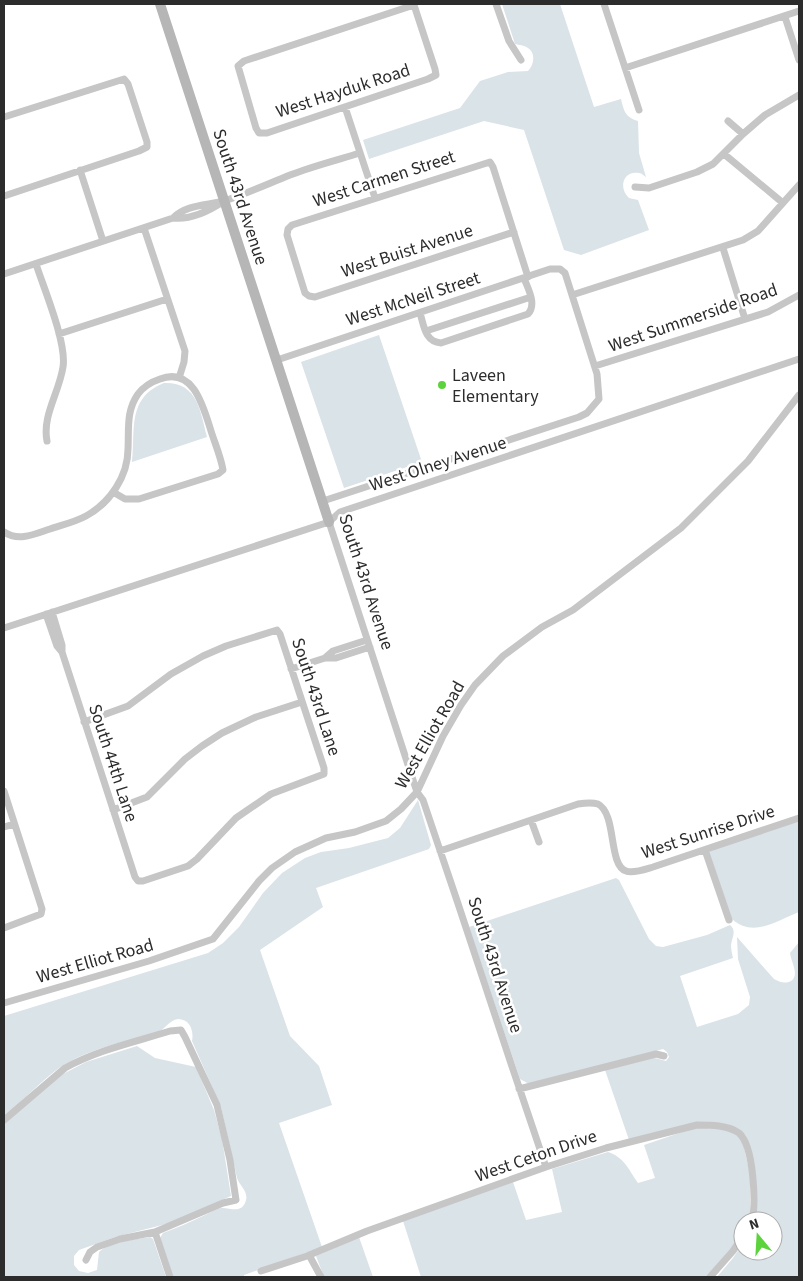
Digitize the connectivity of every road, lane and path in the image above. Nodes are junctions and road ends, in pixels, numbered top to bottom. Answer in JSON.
{"nodes":[{"id":1,"x":160,"y":4,"type":"edge"},
{"id":2,"x":414,"y":4,"type":"edge"},
{"id":3,"x":496,"y":4,"type":"edge"},
{"id":4,"x":604,"y":4,"type":"edge"},
{"id":5,"x":799,"y":11,"type":"edge"},
{"id":6,"x":785,"y":16,"type":"junction"},
{"id":7,"x":521,"y":60,"type":"dead end"},
{"id":8,"x":799,"y":60,"type":"edge"},
{"id":9,"x":625,"y":68,"type":"junction"},
{"id":10,"x":799,"y":95,"type":"edge"},
{"id":11,"x":345,"y":107,"type":"junction"},
{"id":12,"x":639,"y":110,"type":"dead end"},
{"id":13,"x":4,"y":117,"type":"edge"},
{"id":14,"x":728,"y":121,"type":"dead end"},
{"id":15,"x":743,"y":134,"type":"junction"},
{"id":16,"x":360,"y":153,"type":"junction"},
{"id":17,"x":724,"y":154,"type":"junction"},
{"id":18,"x":80,"y":170,"type":"junction"},
{"id":19,"x":799,"y":185,"type":"edge"},
{"id":20,"x":635,"y":187,"type":"dead end"},
{"id":21,"x":4,"y":196,"type":"edge"},
{"id":22,"x":374,"y":198,"type":"junction"},
{"id":23,"x":224,"y":201,"type":"junction"},
{"id":24,"x":783,"y":203,"type":"junction"},
{"id":25,"x":144,"y":228,"type":"junction"},
{"id":26,"x":514,"y":232,"type":"junction"},
{"id":27,"x":103,"y":241,"type":"junction"},
{"id":28,"x":723,"y":248,"type":"junction"},
{"id":29,"x":36,"y":264,"type":"junction"},
{"id":30,"x":4,"y":274,"type":"edge"},
{"id":31,"x":526,"y":277,"type":"junction"},
{"id":32,"x":572,"y":295,"type":"junction"},
{"id":33,"x":799,"y":295,"type":"edge"},
{"id":34,"x":309,"y":296,"type":"joint"},
{"id":35,"x":531,"y":297,"type":"junction"},
{"id":36,"x":167,"y":299,"type":"junction"},
{"id":37,"x":420,"y":313,"type":"junction"},
{"id":38,"x":745,"y":319,"type":"junction"},
{"id":39,"x":426,"y":331,"type":"junction"},
{"id":40,"x":59,"y":334,"type":"junction"},
{"id":41,"x":799,"y":359,"type":"edge"},
{"id":42,"x":277,"y":360,"type":"junction"},
{"id":43,"x":595,"y":366,"type":"junction"},
{"id":44,"x":178,"y":378,"type":"junction"},
{"id":45,"x":799,"y":395,"type":"edge"},
{"id":46,"x":47,"y":441,"type":"dead end"},
{"id":47,"x":113,"y":492,"type":"junction"},
{"id":48,"x":323,"y":501,"type":"junction"},
{"id":49,"x":329,"y":522,"type":"junction"},
{"id":50,"x":4,"y":532,"type":"edge"},
{"id":51,"x":49,"y":613,"type":"junction"},
{"id":52,"x":4,"y":628,"type":"edge"},
{"id":53,"x":368,"y":643,"type":"junction"},
{"id":54,"x":292,"y":669,"type":"junction"},
{"id":55,"x":302,"y":702,"type":"junction"},
{"id":56,"x":84,"y":722,"type":"junction"},
{"id":57,"x":4,"y":791,"type":"edge"},
{"id":58,"x":417,"y":792,"type":"junction"},
{"id":59,"x":113,"y":810,"type":"junction"},
{"id":60,"x":799,"y":818,"type":"edge"},
{"id":61,"x":531,"y":820,"type":"junction"},
{"id":62,"x":14,"y":824,"type":"junction"},
{"id":63,"x":4,"y":827,"type":"edge"},
{"id":64,"x":539,"y":842,"type":"dead end"},
{"id":65,"x":705,"y":850,"type":"junction"},
{"id":66,"x":440,"y":851,"type":"junction"},
{"id":67,"x":138,"y":881,"type":"joint"},
{"id":68,"x":729,"y":920,"type":"dead end"},
{"id":69,"x":4,"y":928,"type":"edge"},
{"id":70,"x":4,"y":1002,"type":"edge"},
{"id":71,"x":664,"y":1056,"type":"dead end"},
{"id":72,"x":519,"y":1089,"type":"junction"},
{"id":73,"x":4,"y":1120,"type":"edge"},
{"id":74,"x":546,"y":1167,"type":"junction"},
{"id":75,"x":754,"y":1211,"type":"edge"},
{"id":76,"x":155,"y":1232,"type":"junction"},
{"id":77,"x":733,"y":1251,"type":"edge"},
{"id":78,"x":309,"y":1255,"type":"junction"},
{"id":79,"x":86,"y":1260,"type":"dead end"},
{"id":80,"x":261,"y":1271,"type":"dead end"},
{"id":81,"x":170,"y":1277,"type":"edge"},
{"id":82,"x":321,"y":1277,"type":"edge"},
{"id":83,"x":710,"y":1277,"type":"edge"}],
"edges":[{"from":1,"to":23,"type":"street","name":"South 43rd Avenue"},
{"from":2,"to":11,"type":"street","name":"West Hayduk Road"},
{"from":2,"to":11,"type":"street","name":"West Hayduk Road"},
{"from":3,"to":7,"type":"street"},
{"from":4,"to":9,"type":"street"},
{"from":5,"to":6,"type":"street"},
{"from":6,"to":8,"type":"street"},
{"from":6,"to":9,"type":"street"},
{"from":9,"to":12,"type":"street"},
{"from":10,"to":15,"type":"street"},
{"from":11,"to":16,"type":"street"},
{"from":13,"to":18,"type":"street"},
{"from":14,"to":15,"type":"street"},
{"from":15,"to":17,"type":"street"},
{"from":16,"to":22,"type":"street"},
{"from":16,"to":23,"type":"street"},
{"from":17,"to":20,"type":"street"},
{"from":17,"to":24,"type":"street"},
{"from":18,"to":21,"type":"street"},
{"from":18,"to":27,"type":"street"},
{"from":19,"to":24,"type":"street"},
{"from":22,"to":26,"type":"street","name":"West Carmen Street"},
{"from":22,"to":34,"type":"street","name":"West Carmen Street"},
{"from":23,"to":25,"type":"street"},
{"from":23,"to":42,"type":"street","name":"South 43rd Avenue"},
{"from":24,"to":28,"type":"street"},
{"from":25,"to":27,"type":"street"},
{"from":25,"to":36,"type":"street"},
{"from":26,"to":31,"type":"street"},
{"from":26,"to":34,"type":"street","name":"West Buist Avenue"},
{"from":27,"to":29,"type":"street"},
{"from":28,"to":32,"type":"street"},
{"from":28,"to":38,"type":"street"},
{"from":29,"to":30,"type":"street"},
{"from":29,"to":40,"type":"street"},
{"from":31,"to":32,"type":"street","name":"West McNeil Street"},
{"from":31,"to":35,"type":"street"},
{"from":31,"to":37,"type":"street","name":"West McNeil Street"},
{"from":32,"to":43,"type":"street"},
{"from":33,"to":38,"type":"street","name":"West Summerside Road"},
{"from":35,"to":39,"type":"street"},
{"from":35,"to":39,"type":"street"},
{"from":36,"to":40,"type":"street"},
{"from":36,"to":44,"type":"street"},
{"from":37,"to":39,"type":"street"},
{"from":37,"to":42,"type":"street","name":"West McNeil Street"},
{"from":38,"to":43,"type":"street","name":"West Summerside Road"},
{"from":40,"to":46,"type":"street"},
{"from":41,"to":49,"type":"street","name":"West Olney Avenue"},
{"from":42,"to":48,"type":"street","name":"South 43rd Avenue"},
{"from":43,"to":48,"type":"street"},
{"from":44,"to":47,"type":"street"},
{"from":44,"to":47,"type":"street"},
{"from":45,"to":58,"type":"street","name":"West Elliot Road"},
{"from":47,"to":50,"type":"street"},
{"from":48,"to":49,"type":"street","name":"South 43rd Avenue"},
{"from":49,"to":51,"type":"street","name":"West Olney Avenue"},
{"from":49,"to":53,"type":"street","name":"South 43rd Avenue"},
{"from":51,"to":52,"type":"street","name":"West Olney Avenue"},
{"from":51,"to":56,"type":"street","name":"South 44th Lane"},
{"from":53,"to":54,"type":"street"},
{"from":53,"to":58,"type":"street","name":"South 43rd Avenue"},
{"from":54,"to":55,"type":"street","name":"South 43rd Lane"},
{"from":54,"to":56,"type":"street","name":"South 43rd Lane"},
{"from":55,"to":59,"type":"street"},
{"from":55,"to":67,"type":"street","name":"South 43rd Lane"},
{"from":56,"to":59,"type":"street","name":"South 44th Lane"},
{"from":57,"to":62,"type":"street"},
{"from":58,"to":66,"type":"street","name":"South 43rd Avenue"},
{"from":58,"to":70,"type":"street","name":"West Elliot Road"},
{"from":59,"to":67,"type":"street","name":"South 44th Lane"},
{"from":60,"to":65,"type":"street","name":"West Sunrise Drive"},
{"from":61,"to":64,"type":"street"},
{"from":61,"to":65,"type":"street","name":"West Sunrise Drive"},
{"from":61,"to":66,"type":"street","name":"West Sunrise Drive"},
{"from":62,"to":63,"type":"street"},
{"from":62,"to":69,"type":"street"},
{"from":65,"to":68,"type":"street"},
{"from":66,"to":72,"type":"street","name":"South 43rd Avenue"},
{"from":71,"to":72,"type":"street"},
{"from":72,"to":74,"type":"street","name":"South 43rd Avenue"},
{"from":73,"to":76,"type":"street"},
{"from":74,"to":75,"type":"street","name":"West Ceton Drive"},
{"from":74,"to":78,"type":"street","name":"West Ceton Drive"},
{"from":76,"to":79,"type":"street"},
{"from":76,"to":81,"type":"street"},
{"from":77,"to":83,"type":"street"},
{"from":78,"to":80,"type":"street","name":"West Ceton Drive"},
{"from":78,"to":82,"type":"street"}]}
